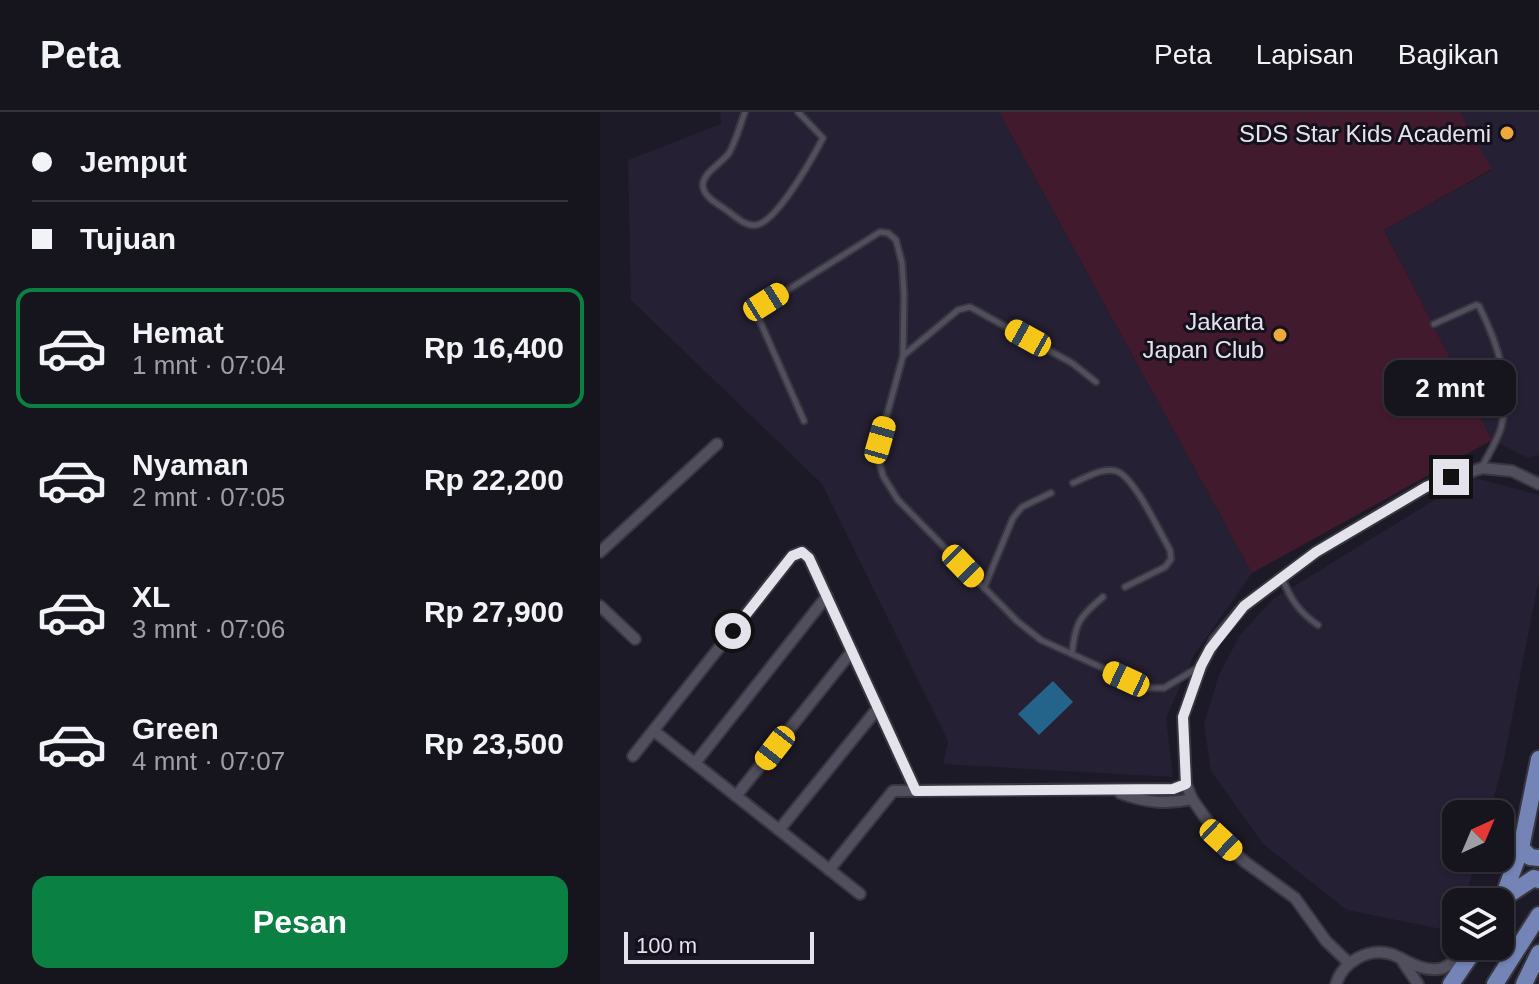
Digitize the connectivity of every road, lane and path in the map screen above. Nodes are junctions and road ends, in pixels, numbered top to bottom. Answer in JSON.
{"nodes":[{"id":1,"x":745,"y":112,"type":"edge"},
{"id":2,"x":798,"y":112,"type":"edge"},
{"id":3,"x":1434,"y":324,"type":"dead end"},
{"id":4,"x":903,"y":356,"type":"junction"},
{"id":5,"x":1096,"y":382,"type":"dead end"},
{"id":6,"x":804,"y":421,"type":"dead end"},
{"id":7,"x":717,"y":444,"type":"dead end"},
{"id":8,"x":1482,"y":468,"type":"junction"},
{"id":9,"x":1539,"y":475,"type":"edge"},
{"id":10,"x":1527,"y":477,"type":"junction"},
{"id":11,"x":1073,"y":483,"type":"dead end"},
{"id":12,"x":1539,"y":484,"type":"edge"},
{"id":13,"x":1051,"y":493,"type":"dead end"},
{"id":14,"x":600,"y":552,"type":"edge"},
{"id":15,"x":1282,"y":577,"type":"junction"},
{"id":16,"x":1125,"y":587,"type":"dead end"},
{"id":17,"x":984,"y":588,"type":"junction"},
{"id":18,"x":827,"y":596,"type":"junction"},
{"id":19,"x":1103,"y":597,"type":"dead end"},
{"id":20,"x":600,"y":606,"type":"edge"},
{"id":21,"x":1318,"y":625,"type":"dead end"},
{"id":22,"x":635,"y":639,"type":"dead end"},
{"id":23,"x":852,"y":651,"type":"junction"},
{"id":24,"x":1072,"y":654,"type":"junction"},
{"id":25,"x":1201,"y":666,"type":"junction"},
{"id":26,"x":878,"y":708,"type":"junction"},
{"id":27,"x":654,"y":731,"type":"junction"},
{"id":28,"x":633,"y":756,"type":"dead end"},
{"id":29,"x":1539,"y":759,"type":"edge"},
{"id":30,"x":695,"y":763,"type":"junction"},
{"id":31,"x":1186,"y":784,"type":"junction"},
{"id":32,"x":1110,"y":790,"type":"junction"},
{"id":33,"x":916,"y":791,"type":"junction"},
{"id":34,"x":736,"y":796,"type":"junction"},
{"id":35,"x":1192,"y":799,"type":"junction"},
{"id":36,"x":779,"y":830,"type":"junction"},
{"id":37,"x":1521,"y":848,"type":"junction"},
{"id":38,"x":1539,"y":858,"type":"edge"},
{"id":39,"x":829,"y":870,"type":"junction"},
{"id":40,"x":1539,"y":880,"type":"edge"},
{"id":41,"x":1507,"y":888,"type":"edge"},
{"id":42,"x":1514,"y":893,"type":"edge"},
{"id":43,"x":860,"y":894,"type":"dead end"},
{"id":44,"x":1539,"y":915,"type":"edge"},
{"id":45,"x":1539,"y":953,"type":"edge"},
{"id":46,"x":1402,"y":960,"type":"junction"},
{"id":47,"x":1455,"y":960,"type":"edge"},
{"id":48,"x":1467,"y":960,"type":"edge"},
{"id":49,"x":1348,"y":962,"type":"junction"},
{"id":50,"x":1336,"y":984,"type":"edge"},
{"id":51,"x":1418,"y":984,"type":"edge"},
{"id":52,"x":1451,"y":984,"type":"edge"},
{"id":53,"x":1495,"y":984,"type":"edge"},
{"id":54,"x":1524,"y":984,"type":"edge"}],
"edges":[{"from":1,"to":2,"type":"lane"},
{"from":3,"to":8,"type":"lane"},
{"from":4,"to":5,"type":"lane"},
{"from":4,"to":6,"type":"lane"},
{"from":4,"to":17,"type":"lane"},
{"from":7,"to":14,"type":"street"},
{"from":8,"to":10,"type":"street"},
{"from":8,"to":15,"type":"street"},
{"from":9,"to":10,"type":"street"},
{"from":10,"to":12,"type":"street"},
{"from":11,"to":16,"type":"lane"},
{"from":13,"to":17,"type":"lane"},
{"from":15,"to":21,"type":"lane"},
{"from":15,"to":25,"type":"street"},
{"from":17,"to":24,"type":"lane"},
{"from":18,"to":23,"type":"street"},
{"from":18,"to":27,"type":"street"},
{"from":18,"to":30,"type":"street"},
{"from":19,"to":24,"type":"lane"},
{"from":20,"to":22,"type":"street"},
{"from":23,"to":26,"type":"street"},
{"from":23,"to":34,"type":"street"},
{"from":24,"to":25,"type":"lane"},
{"from":25,"to":31,"type":"street"},
{"from":26,"to":33,"type":"street"},
{"from":26,"to":36,"type":"street"},
{"from":27,"to":28,"type":"street"},
{"from":27,"to":30,"type":"street"},
{"from":29,"to":37,"type":"main road"},
{"from":30,"to":34,"type":"street"},
{"from":31,"to":32,"type":"street"},
{"from":31,"to":35,"type":"street"},
{"from":32,"to":33,"type":"street"},
{"from":32,"to":35,"type":"street"},
{"from":33,"to":39,"type":"street"},
{"from":34,"to":36,"type":"street"},
{"from":35,"to":49,"type":"street"},
{"from":36,"to":39,"type":"street"},
{"from":37,"to":38,"type":"main road"},
{"from":37,"to":41,"type":"main road"},
{"from":39,"to":43,"type":"street"},
{"from":40,"to":42,"type":"main road"},
{"from":44,"to":53,"type":"main road"},
{"from":45,"to":54,"type":"main road"},
{"from":46,"to":47,"type":"street"},
{"from":46,"to":49,"type":"street"},
{"from":46,"to":51,"type":"street"},
{"from":48,"to":52,"type":"main road"},
{"from":49,"to":50,"type":"street"}]}
